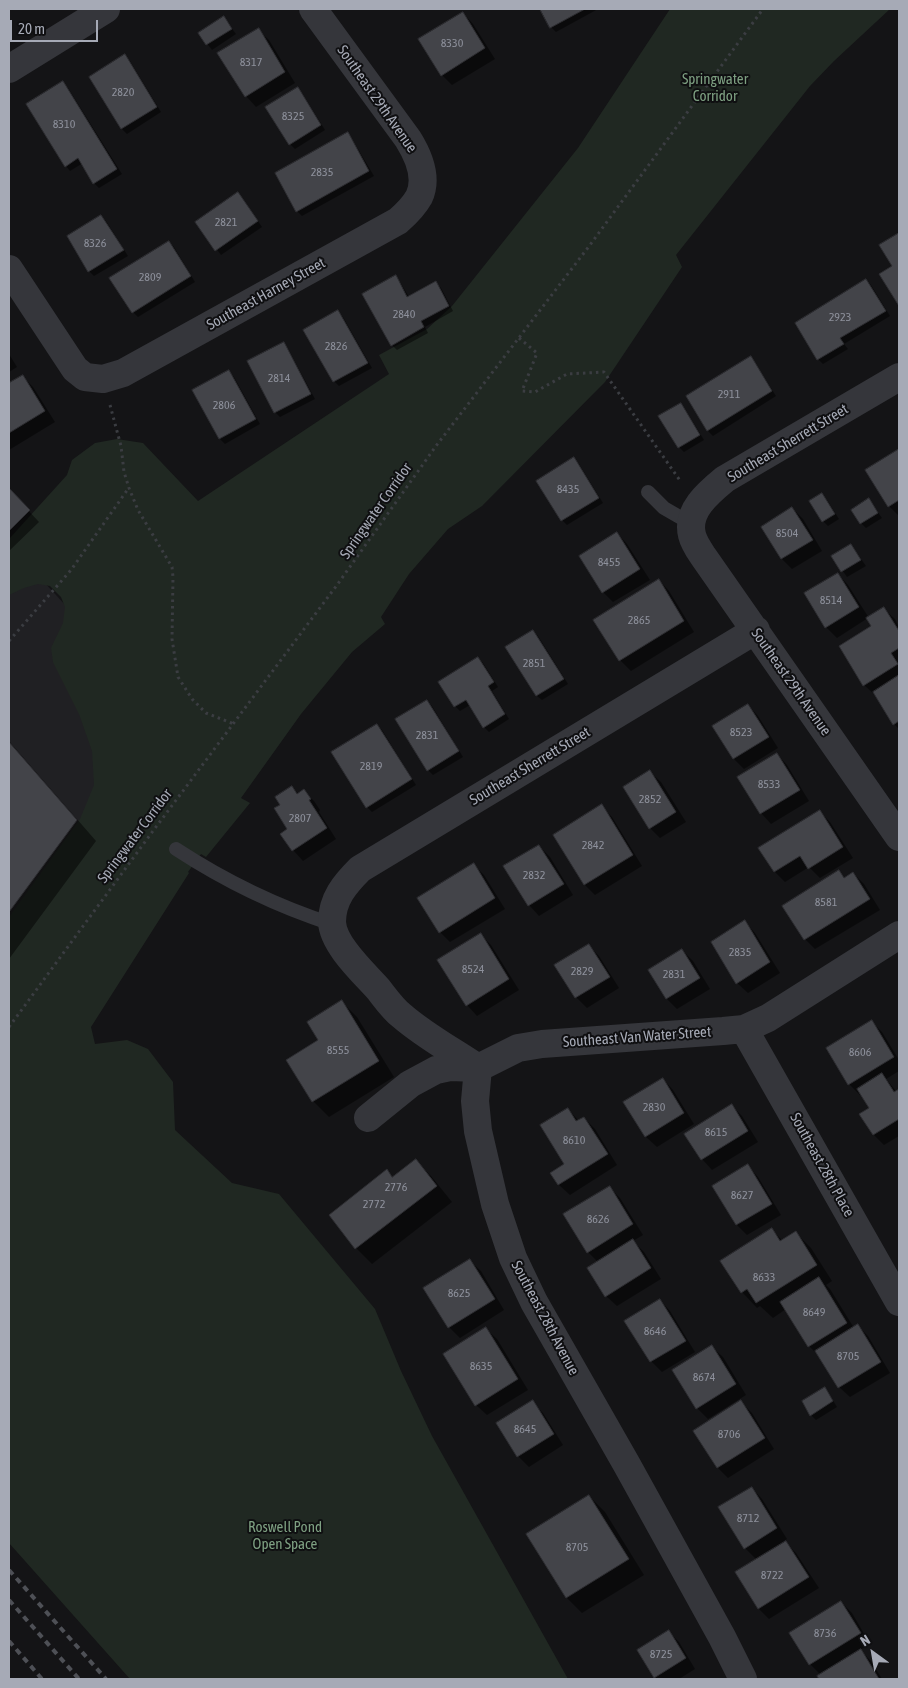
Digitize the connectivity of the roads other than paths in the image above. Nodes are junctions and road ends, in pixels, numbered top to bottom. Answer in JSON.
{"nodes":[{"id":1,"x":106,"y":9,"type":"edge"},
{"id":2,"x":313,"y":9,"type":"edge"},
{"id":3,"x":9,"y":69,"type":"edge"},
{"id":4,"x":420,"y":196,"type":"joint"},
{"id":5,"x":9,"y":269,"type":"edge"},
{"id":6,"x":899,"y":377,"type":"edge"},
{"id":7,"x":648,"y":492,"type":"dead end"},
{"id":8,"x":694,"y":515,"type":"junction"},
{"id":9,"x":756,"y":630,"type":"junction"},
{"id":10,"x":899,"y":837,"type":"edge"},
{"id":11,"x":176,"y":849,"type":"dead end"},
{"id":12,"x":332,"y":924,"type":"junction"},
{"id":13,"x":899,"y":935,"type":"edge"},
{"id":14,"x":744,"y":1029,"type":"junction"},
{"id":15,"x":478,"y":1068,"type":"junction"},
{"id":16,"x":368,"y":1118,"type":"dead end"},
{"id":17,"x":899,"y":1302,"type":"edge"},
{"id":18,"x":743,"y":1679,"type":"edge"}],
"edges":[{"from":1,"to":3,"type":"street"},
{"from":2,"to":4,"type":"street","name":"Southeast 29th Avenue"},
{"from":4,"to":5,"type":"street","name":"Southeast Harney Street"},
{"from":6,"to":8,"type":"street","name":"Southeast Sherrett Street"},
{"from":7,"to":8,"type":"lane"},
{"from":8,"to":9,"type":"street","name":"Southeast 29th Avenue"},
{"from":9,"to":10,"type":"street","name":"Southeast 29th Avenue"},
{"from":9,"to":12,"type":"street","name":"Southeast Sherrett Street"},
{"from":11,"to":12,"type":"lane"},
{"from":12,"to":15,"type":"street"},
{"from":13,"to":14,"type":"street","name":"Southeast Van Water Street"},
{"from":14,"to":15,"type":"street","name":"Southeast Van Water Street"},
{"from":14,"to":17,"type":"street","name":"Southeast 28th Place"},
{"from":15,"to":16,"type":"street","name":"Southeast Van Water Street"},
{"from":15,"to":18,"type":"street","name":"Southeast 28th Avenue"}]}
